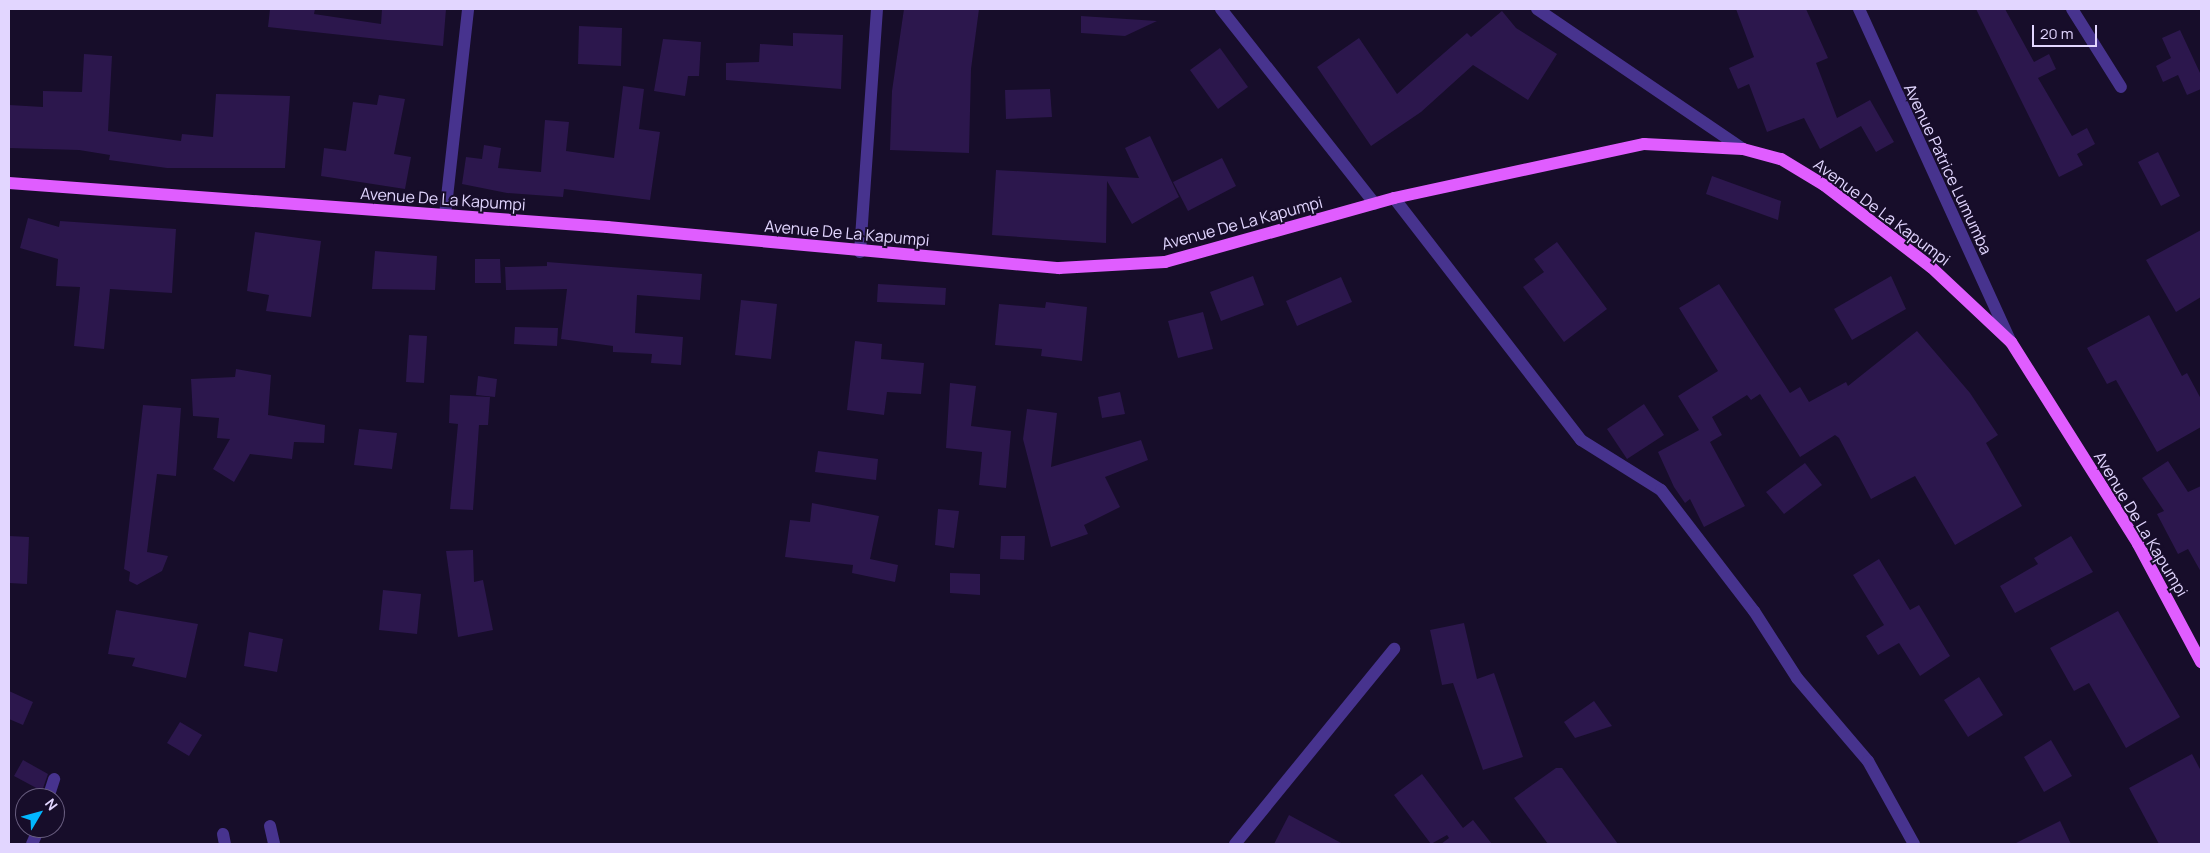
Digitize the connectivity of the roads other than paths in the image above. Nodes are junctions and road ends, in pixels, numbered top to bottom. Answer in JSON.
{"nodes":[{"id":1,"x":468,"y":9,"type":"edge"},
{"id":2,"x":877,"y":9,"type":"edge"},
{"id":3,"x":1221,"y":9,"type":"edge"},
{"id":4,"x":1537,"y":9,"type":"edge"},
{"id":5,"x":1858,"y":9,"type":"edge"},
{"id":6,"x":2072,"y":9,"type":"edge"},
{"id":7,"x":2121,"y":87,"type":"dead end"},
{"id":8,"x":1743,"y":149,"type":"junction"},
{"id":9,"x":9,"y":183,"type":"edge"},
{"id":10,"x":1394,"y":198,"type":"junction"},
{"id":11,"x":1375,"y":204,"type":"junction"},
{"id":12,"x":445,"y":215,"type":"junction"},
{"id":13,"x":860,"y":252,"type":"junction"},
{"id":14,"x":2011,"y":342,"type":"junction"},
{"id":15,"x":1394,"y":649,"type":"dead end"},
{"id":16,"x":2201,"y":662,"type":"edge"},
{"id":17,"x":54,"y":779,"type":"dead end"},
{"id":18,"x":51,"y":788,"type":"edge"},
{"id":19,"x":270,"y":826,"type":"dead end"},
{"id":20,"x":274,"y":844,"type":"edge"},
{"id":21,"x":1235,"y":844,"type":"edge"},
{"id":22,"x":1914,"y":844,"type":"edge"}],
"edges":[{"from":1,"to":12,"type":"street"},
{"from":2,"to":13,"type":"street"},
{"from":3,"to":11,"type":"street"},
{"from":4,"to":8,"type":"street"},
{"from":5,"to":14,"type":"street","name":"Avenue Patrice Lumumba"},
{"from":6,"to":7,"type":"street"},
{"from":8,"to":10,"type":"main road","name":"Avenue De La Kapumpi"},
{"from":8,"to":14,"type":"main road","name":"Avenue De La Kapumpi"},
{"from":9,"to":12,"type":"main road","name":"Avenue De La Kapumpi"},
{"from":10,"to":11,"type":"main road","name":"Avenue De La Kapumpi"},
{"from":10,"to":22,"type":"street"},
{"from":11,"to":13,"type":"main road","name":"Avenue De La Kapumpi"},
{"from":12,"to":13,"type":"main road","name":"Avenue De La Kapumpi"},
{"from":14,"to":16,"type":"main road","name":"Avenue De La Kapumpi"},
{"from":15,"to":21,"type":"street"},
{"from":17,"to":18,"type":"street"},
{"from":19,"to":20,"type":"street"}]}
